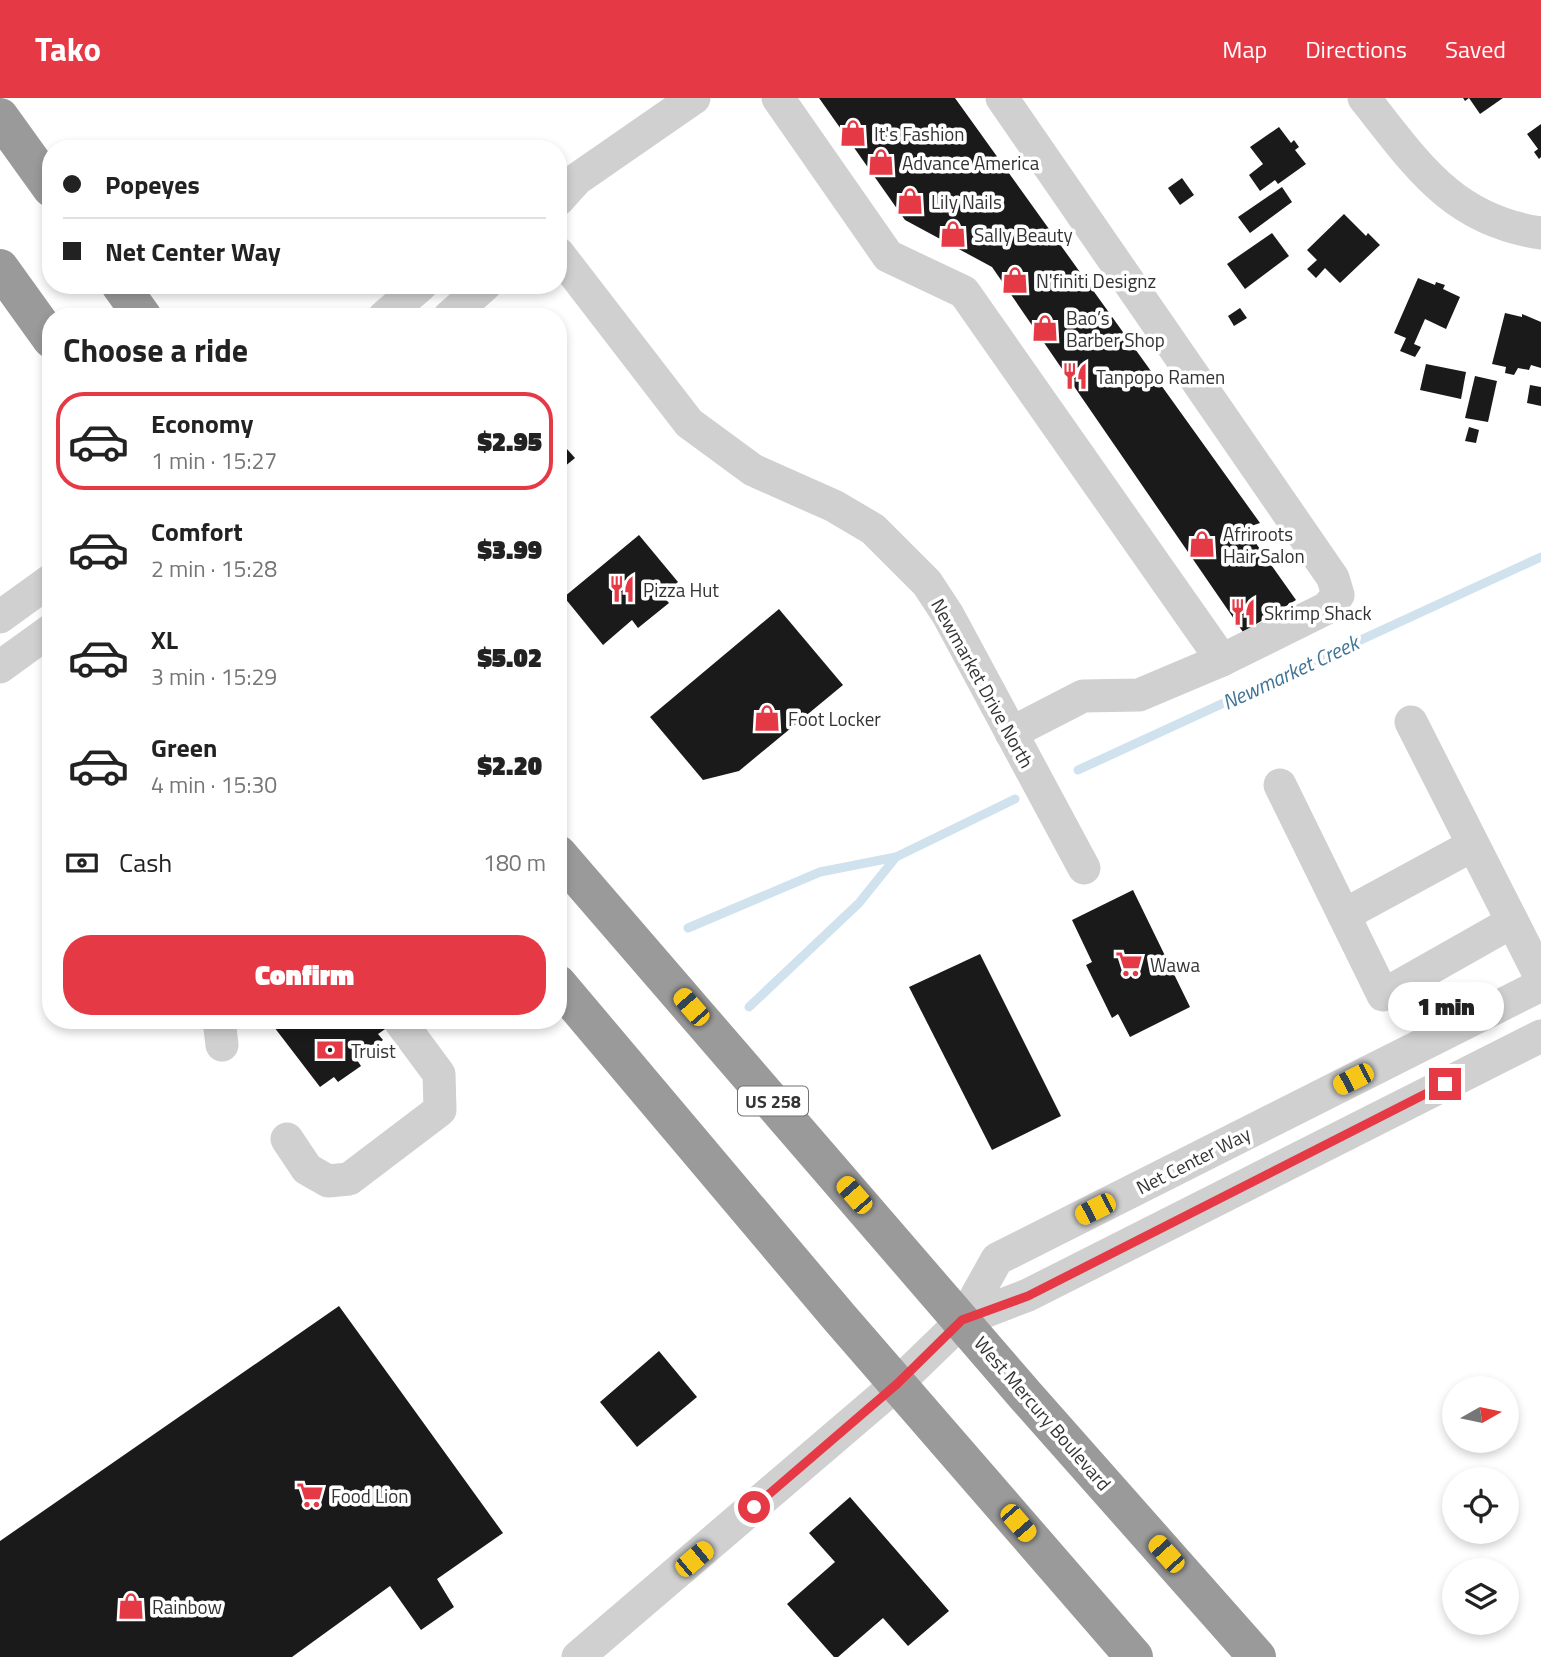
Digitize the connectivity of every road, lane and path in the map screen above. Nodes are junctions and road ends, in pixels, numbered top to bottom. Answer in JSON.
{"nodes":[{"id":1,"x":694,"y":98,"type":"edge"},
{"id":2,"x":778,"y":98,"type":"edge"},
{"id":3,"x":1002,"y":98,"type":"edge"},
{"id":4,"x":1364,"y":98,"type":"edge"},
{"id":5,"x":0,"y":117,"type":"edge"},
{"id":6,"x":0,"y":141,"type":"edge"},
{"id":7,"x":42,"y":175,"type":"edge"},
{"id":8,"x":42,"y":176,"type":"edge"},
{"id":9,"x":567,"y":191,"type":"edge"},
{"id":10,"x":1541,"y":233,"type":"edge"},
{"id":11,"x":567,"y":265,"type":"edge"},
{"id":12,"x":0,"y":268,"type":"edge"},
{"id":13,"x":411,"y":294,"type":"edge"},
{"id":14,"x":475,"y":294,"type":"edge"},
{"id":15,"x":394,"y":308,"type":"edge"},
{"id":16,"x":459,"y":308,"type":"edge"},
{"id":17,"x":42,"y":326,"type":"edge"},
{"id":18,"x":42,"y":587,"type":"edge"},
{"id":19,"x":0,"y":617,"type":"edge"},
{"id":20,"x":42,"y":637,"type":"edge"},
{"id":21,"x":1222,"y":660,"type":"junction"},
{"id":22,"x":0,"y":667,"type":"edge"},
{"id":23,"x":1411,"y":722,"type":"dead end"},
{"id":24,"x":1011,"y":733,"type":"junction"},
{"id":25,"x":1280,"y":785,"type":"dead end"},
{"id":26,"x":1474,"y":845,"type":"junction"},
{"id":27,"x":567,"y":864,"type":"edge"},
{"id":28,"x":1084,"y":868,"type":"dead end"},
{"id":29,"x":1344,"y":915,"type":"junction"},
{"id":30,"x":1512,"y":922,"type":"junction"},
{"id":31,"x":1541,"y":978,"type":"edge"},
{"id":32,"x":1541,"y":985,"type":"edge"},
{"id":33,"x":567,"y":995,"type":"edge"},
{"id":34,"x":406,"y":1029,"type":"edge"},
{"id":35,"x":1541,"y":1036,"type":"edge"},
{"id":36,"x":287,"y":1139,"type":"dead end"},
{"id":37,"x":962,"y":1320,"type":"junction"},
{"id":38,"x":897,"y":1384,"type":"junction"},
{"id":39,"x":582,"y":1656,"type":"edge"},
{"id":40,"x":1134,"y":1657,"type":"edge"},
{"id":41,"x":1256,"y":1657,"type":"edge"}],
"edges":[{"from":1,"to":9,"type":"street"},
{"from":2,"to":21,"type":"street"},
{"from":3,"to":21,"type":"street"},
{"from":4,"to":10,"type":"street"},
{"from":5,"to":7,"type":"highway"},
{"from":6,"to":8,"type":"highway"},
{"from":11,"to":24,"type":"street","name":"Newmarket Drive North"},
{"from":12,"to":17,"type":"highway"},
{"from":13,"to":15,"type":"street"},
{"from":14,"to":16,"type":"street"},
{"from":18,"to":19,"type":"street"},
{"from":20,"to":22,"type":"street"},
{"from":21,"to":24,"type":"street"},
{"from":23,"to":26,"type":"street"},
{"from":24,"to":28,"type":"street","name":"Newmarket Drive North"},
{"from":25,"to":29,"type":"street"},
{"from":26,"to":29,"type":"street"},
{"from":26,"to":30,"type":"street"},
{"from":27,"to":37,"type":"highway","name":"West Mercury Boulevard","number":"US 258"},
{"from":29,"to":30,"type":"street"},
{"from":30,"to":31,"type":"street"},
{"from":32,"to":37,"type":"street","name":"Net Center Way"},
{"from":33,"to":38,"type":"highway"},
{"from":34,"to":36,"type":"street"},
{"from":35,"to":37,"type":"street"},
{"from":37,"to":38,"type":"street"},
{"from":37,"to":41,"type":"highway","name":"West Mercury Boulevard","number":"US 258"},
{"from":38,"to":39,"type":"street"},
{"from":38,"to":40,"type":"highway"}]}
